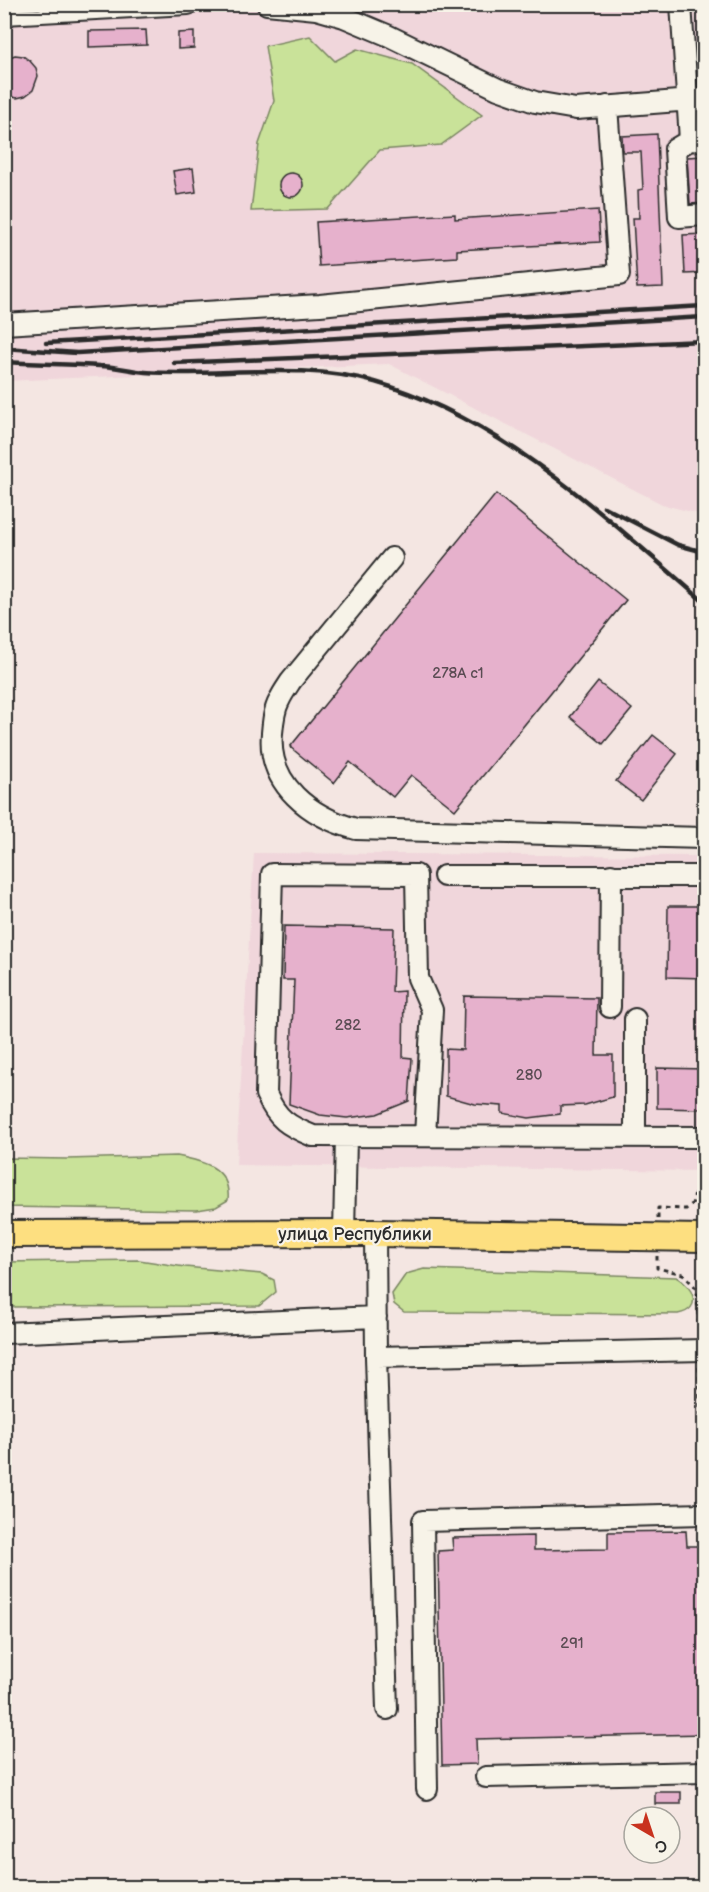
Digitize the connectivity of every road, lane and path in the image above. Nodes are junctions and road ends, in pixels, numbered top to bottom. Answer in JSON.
{"nodes":[{"id":1,"x":188,"y":4,"type":"edge"},
{"id":2,"x":267,"y":4,"type":"edge"},
{"id":3,"x":681,"y":4,"type":"edge"},
{"id":4,"x":4,"y":14,"type":"edge"},
{"id":5,"x":696,"y":99,"type":"edge"},
{"id":6,"x":607,"y":106,"type":"junction"},
{"id":7,"x":697,"y":140,"type":"edge"},
{"id":8,"x":705,"y":215,"type":"edge"},
{"id":9,"x":4,"y":324,"type":"edge"},
{"id":10,"x":392,"y":558,"type":"dead end"},
{"id":11,"x":705,"y":838,"type":"edge"},
{"id":12,"x":611,"y":875,"type":"junction"},
{"id":13,"x":444,"y":876,"type":"dead end"},
{"id":14,"x":705,"y":876,"type":"edge"},
{"id":15,"x":610,"y":1007,"type":"dead end"},
{"id":16,"x":635,"y":1019,"type":"dead end"},
{"id":17,"x":346,"y":1136,"type":"junction"},
{"id":18,"x":425,"y":1136,"type":"junction"},
{"id":19,"x":635,"y":1137,"type":"junction"},
{"id":20,"x":705,"y":1137,"type":"edge"},
{"id":21,"x":705,"y":1194,"type":"edge"},
{"id":22,"x":658,"y":1208,"type":"dead end"},
{"id":23,"x":344,"y":1233,"type":"junction"},
{"id":24,"x":375,"y":1233,"type":"junction"},
{"id":25,"x":4,"y":1234,"type":"edge"},
{"id":26,"x":705,"y":1238,"type":"edge"},
{"id":27,"x":657,"y":1268,"type":"dead end"},
{"id":28,"x":698,"y":1293,"type":"junction"},
{"id":29,"x":705,"y":1294,"type":"edge"},
{"id":30,"x":376,"y":1317,"type":"junction"},
{"id":31,"x":4,"y":1333,"type":"edge"},
{"id":32,"x":702,"y":1350,"type":"edge"},
{"id":33,"x":376,"y":1357,"type":"junction"},
{"id":34,"x":704,"y":1514,"type":"edge"},
{"id":35,"x":387,"y":1709,"type":"dead end"},
{"id":36,"x":705,"y":1772,"type":"edge"},
{"id":37,"x":486,"y":1777,"type":"dead end"},
{"id":38,"x":427,"y":1790,"type":"dead end"}],
"edges":[{"from":1,"to":4,"type":"lane"},
{"from":2,"to":6,"type":"lane"},
{"from":3,"to":5,"type":"lane"},
{"from":5,"to":6,"type":"lane"},
{"from":5,"to":7,"type":"lane"},
{"from":6,"to":9,"type":"lane"},
{"from":7,"to":8,"type":"lane"},
{"from":10,"to":11,"type":"lane"},
{"from":12,"to":13,"type":"lane"},
{"from":12,"to":14,"type":"lane"},
{"from":12,"to":15,"type":"lane"},
{"from":16,"to":19,"type":"lane"},
{"from":17,"to":18,"type":"lane"},
{"from":17,"to":18,"type":"lane"},
{"from":17,"to":23,"type":"lane"},
{"from":18,"to":19,"type":"lane"},
{"from":19,"to":20,"type":"lane"},
{"from":21,"to":22,"type":"path"},
{"from":23,"to":24,"type":"main road","name":"улица Республики"},
{"from":23,"to":25,"type":"main road","name":"улица Республики"},
{"from":24,"to":26,"type":"main road","name":"улица Республики"},
{"from":24,"to":30,"type":"lane"},
{"from":27,"to":28,"type":"path"},
{"from":28,"to":29,"type":"path"},
{"from":28,"to":32,"type":"path"},
{"from":30,"to":31,"type":"lane"},
{"from":30,"to":33,"type":"lane"},
{"from":32,"to":33,"type":"lane"},
{"from":32,"to":34,"type":"path"},
{"from":33,"to":35,"type":"lane"},
{"from":34,"to":38,"type":"lane"},
{"from":36,"to":37,"type":"lane"}]}
